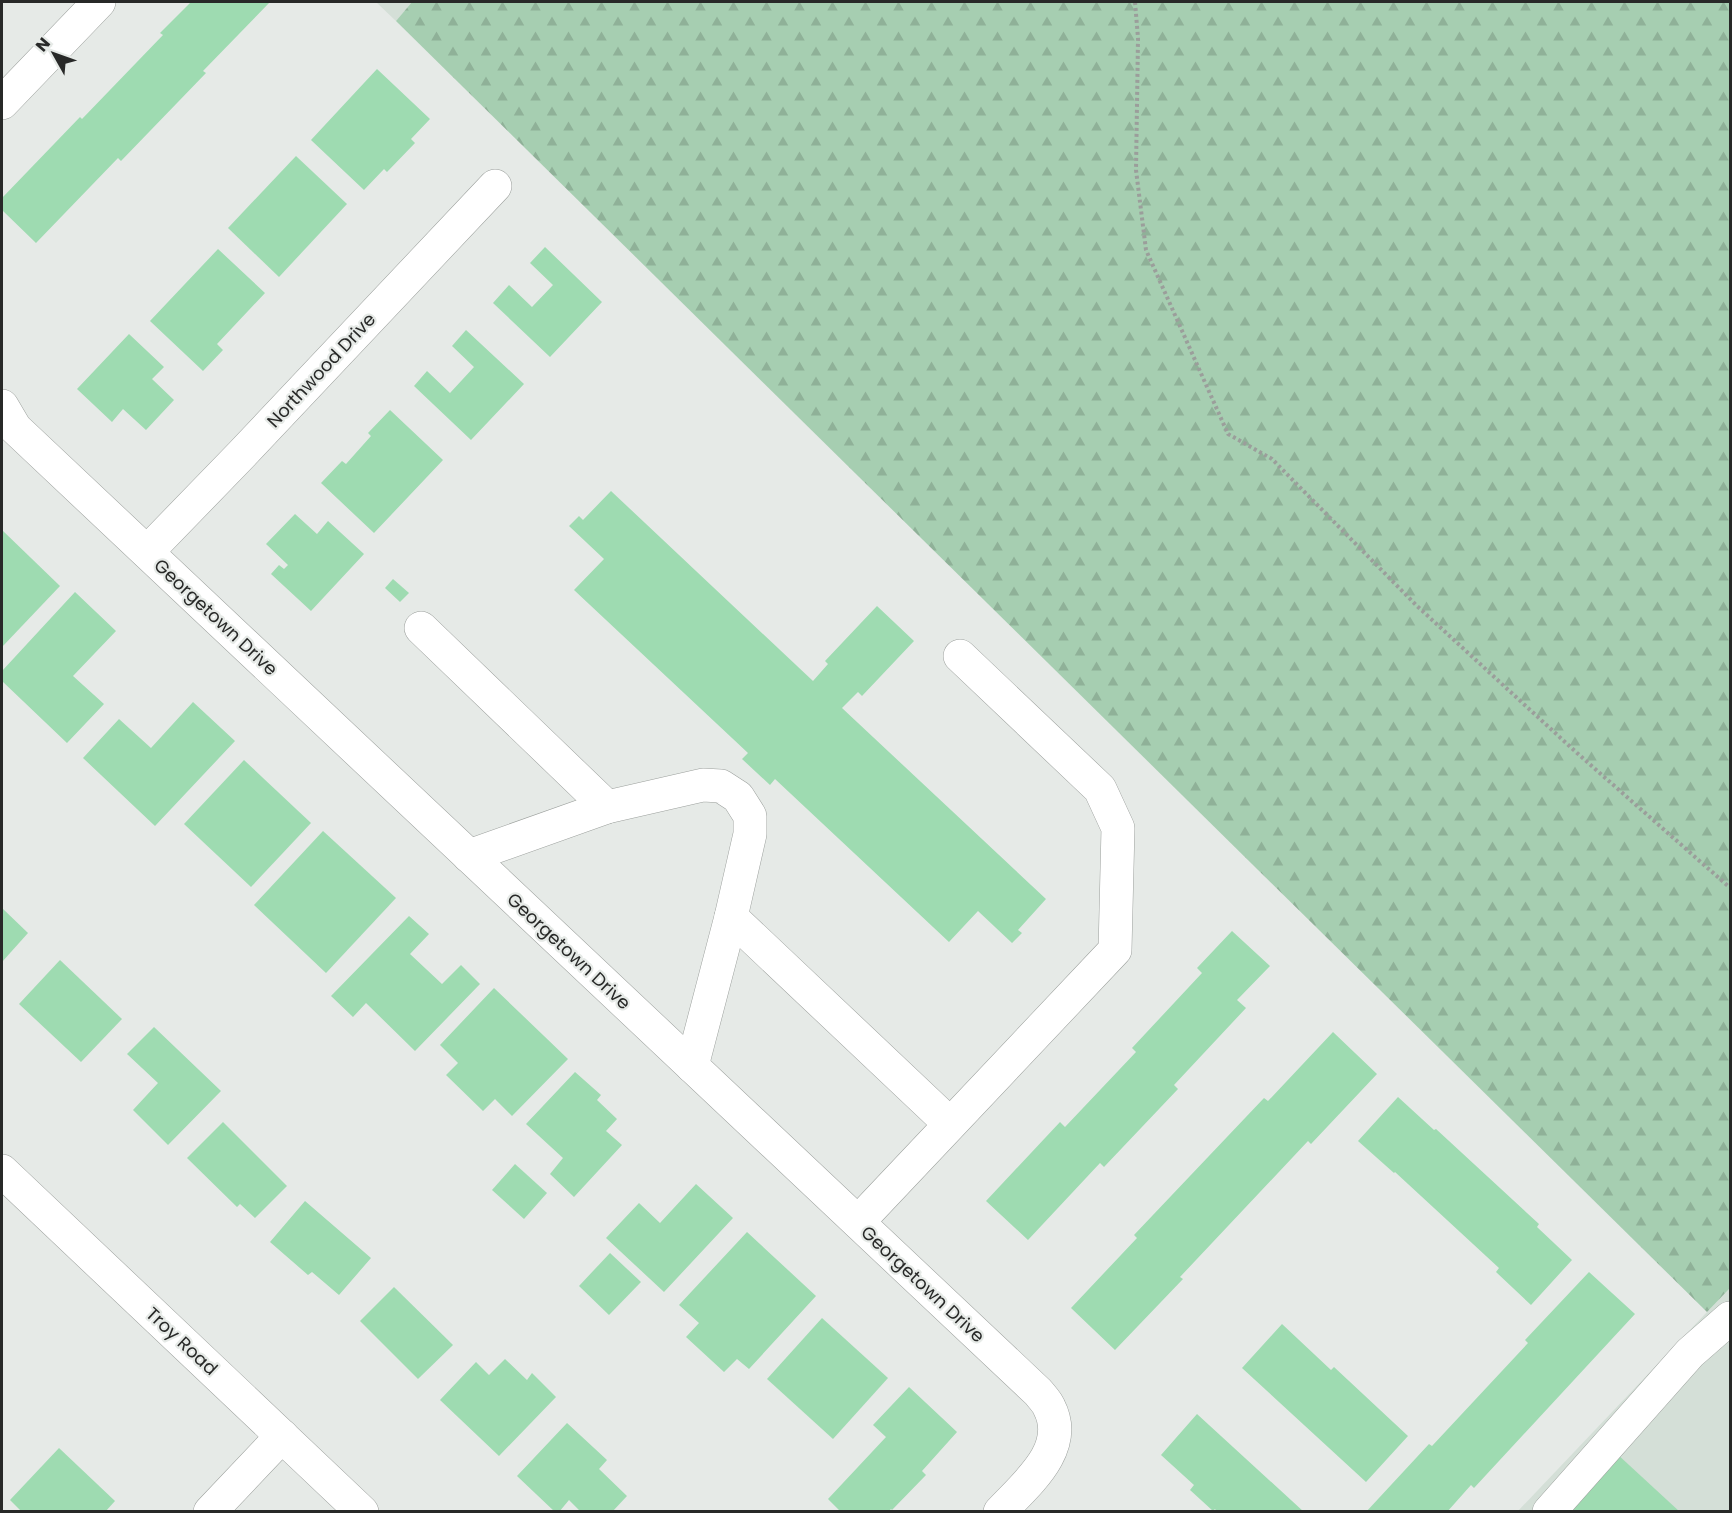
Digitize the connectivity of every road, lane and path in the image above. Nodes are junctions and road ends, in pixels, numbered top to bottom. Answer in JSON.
{"nodes":[{"id":1,"x":99,"y":2,"type":"edge"},
{"id":2,"x":1135,"y":2,"type":"edge"},
{"id":3,"x":2,"y":103,"type":"edge"},
{"id":4,"x":495,"y":186,"type":"dead end"},
{"id":5,"x":2,"y":406,"type":"edge"},
{"id":6,"x":147,"y":552,"type":"junction"},
{"id":7,"x":421,"y":628,"type":"dead end"},
{"id":8,"x":960,"y":656,"type":"dead end"},
{"id":9,"x":607,"y":807,"type":"junction"},
{"id":10,"x":469,"y":856,"type":"junction"},
{"id":11,"x":1731,"y":886,"type":"edge"},
{"id":12,"x":731,"y":917,"type":"junction"},
{"id":13,"x":692,"y":1066,"type":"junction"},
{"id":14,"x":950,"y":1124,"type":"junction"},
{"id":15,"x":2,"y":1171,"type":"edge"},
{"id":16,"x":858,"y":1222,"type":"junction"},
{"id":17,"x":1731,"y":1318,"type":"edge"},
{"id":18,"x":282,"y":1436,"type":"junction"},
{"id":19,"x":210,"y":1512,"type":"edge"},
{"id":20,"x":362,"y":1512,"type":"edge"},
{"id":21,"x":1000,"y":1512,"type":"edge"},
{"id":22,"x":1549,"y":1512,"type":"edge"}],
"edges":[{"from":1,"to":3,"type":"street"},
{"from":2,"to":11,"type":"path"},
{"from":4,"to":6,"type":"street","name":"Northwood Drive"},
{"from":5,"to":6,"type":"street","name":"Georgetown Drive"},
{"from":6,"to":10,"type":"street","name":"Georgetown Drive"},
{"from":7,"to":9,"type":"street"},
{"from":8,"to":14,"type":"street"},
{"from":9,"to":10,"type":"street"},
{"from":9,"to":12,"type":"street"},
{"from":10,"to":13,"type":"street","name":"Georgetown Drive"},
{"from":12,"to":13,"type":"street"},
{"from":12,"to":14,"type":"street"},
{"from":13,"to":16,"type":"street","name":"Georgetown Drive"},
{"from":14,"to":16,"type":"street"},
{"from":15,"to":18,"type":"street","name":"Troy Road"},
{"from":16,"to":21,"type":"street","name":"Georgetown Drive"},
{"from":17,"to":22,"type":"street"},
{"from":18,"to":19,"type":"street"},
{"from":18,"to":20,"type":"street","name":"Troy Road"}]}
